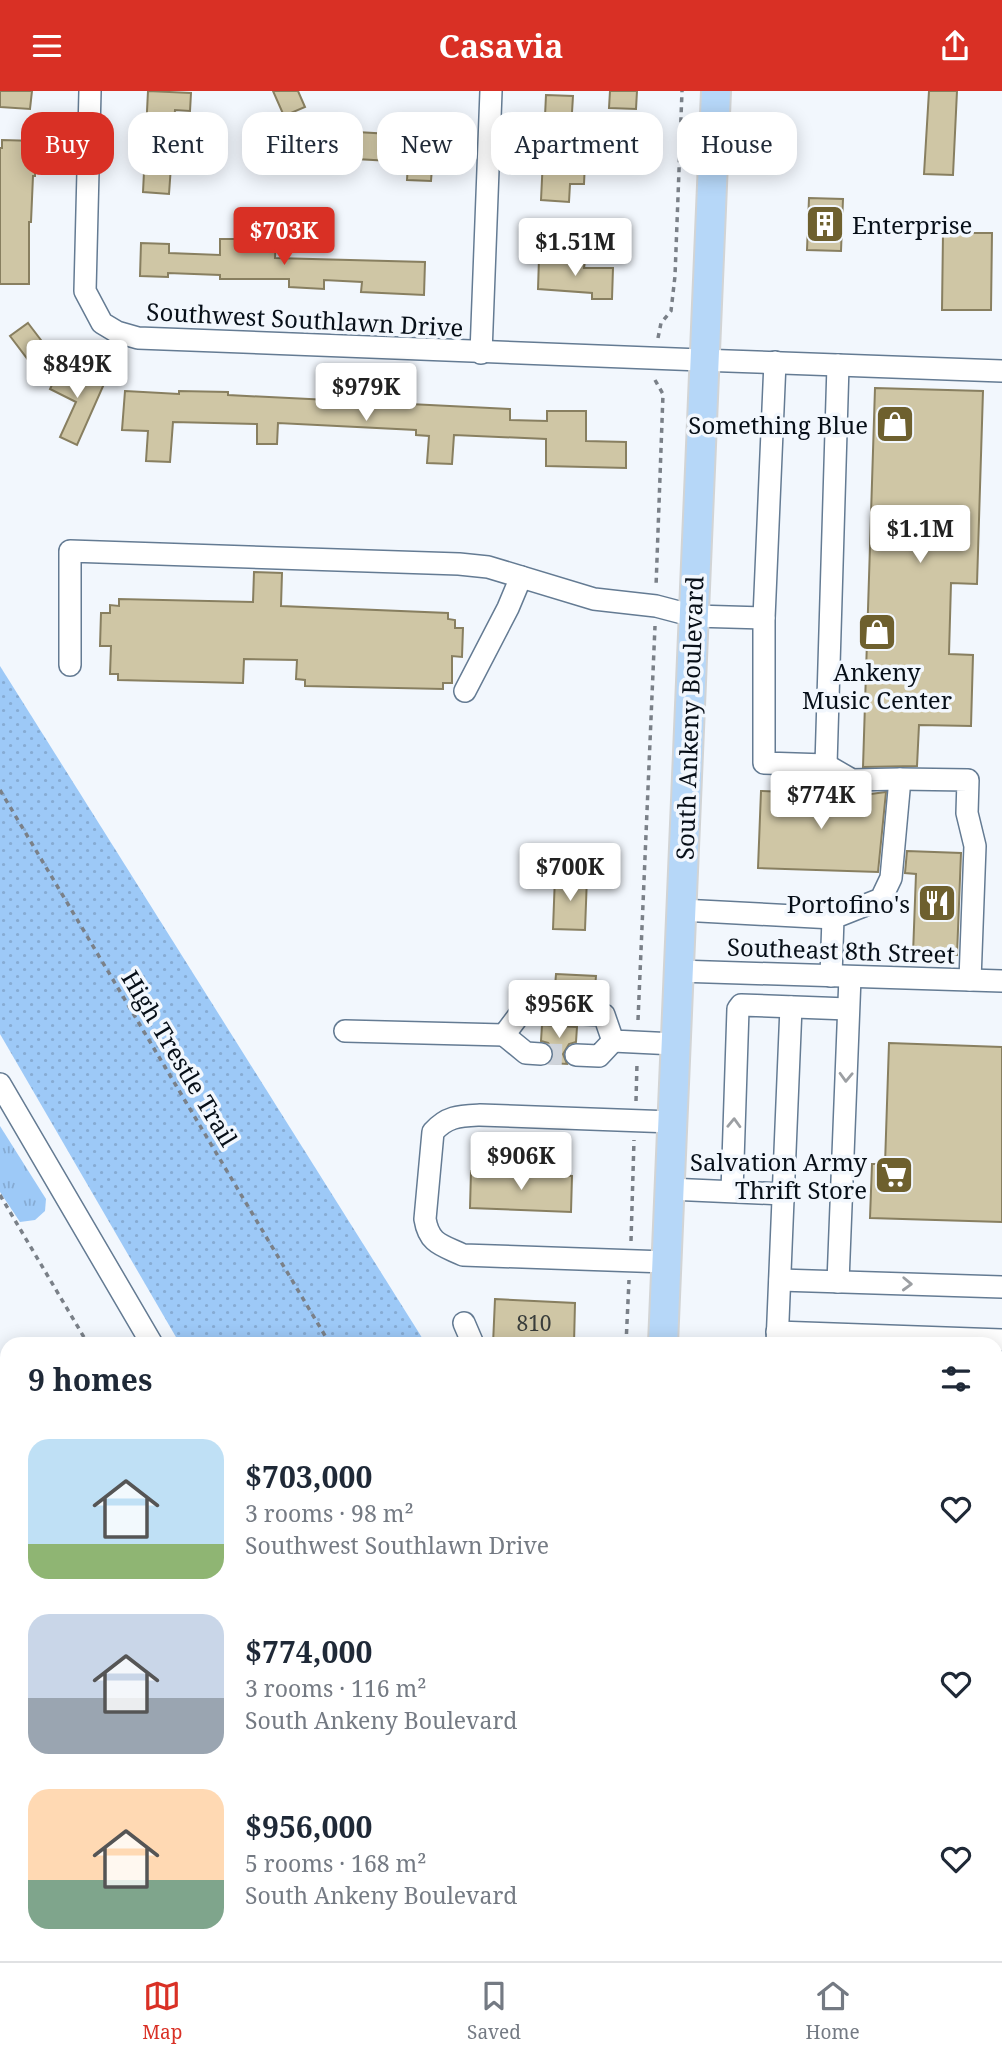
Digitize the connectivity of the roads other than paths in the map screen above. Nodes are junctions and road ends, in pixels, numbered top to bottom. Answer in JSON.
{"nodes":[{"id":1,"x":90,"y":91,"type":"edge"},
{"id":2,"x":491,"y":91,"type":"edge"},
{"id":3,"x":716,"y":91,"type":"edge"},
{"id":4,"x":481,"y":353,"type":"junction"},
{"id":5,"x":704,"y":359,"type":"junction"},
{"id":6,"x":775,"y":362,"type":"junction"},
{"id":7,"x":838,"y":365,"type":"junction"},
{"id":8,"x":1002,"y":371,"type":"edge"},
{"id":9,"x":521,"y":577,"type":"junction"},
{"id":10,"x":694,"y":616,"type":"junction"},
{"id":11,"x":765,"y":618,"type":"junction"},
{"id":12,"x":70,"y":665,"type":"dead end"},
{"id":13,"x":465,"y":691,"type":"dead end"},
{"id":14,"x":826,"y":765,"type":"junction"},
{"id":15,"x":900,"y":779,"type":"junction"},
{"id":16,"x":681,"y":910,"type":"junction"},
{"id":17,"x":833,"y":918,"type":"junction"},
{"id":18,"x":678,"y":971,"type":"junction"},
{"id":19,"x":840,"y":976,"type":"junction"},
{"id":20,"x":970,"y":980,"type":"junction"},
{"id":21,"x":1002,"y":981,"type":"edge"},
{"id":22,"x":791,"y":1007,"type":"junction"},
{"id":23,"x":848,"y":1009,"type":"junction"},
{"id":24,"x":345,"y":1031,"type":"dead end"},
{"id":25,"x":504,"y":1035,"type":"junction"},
{"id":26,"x":613,"y":1041,"type":"junction"},
{"id":27,"x":675,"y":1044,"type":"junction"},
{"id":28,"x":541,"y":1054,"type":"tunnel mouth"},
{"id":29,"x":576,"y":1055,"type":"tunnel mouth"},
{"id":30,"x":0,"y":1084,"type":"edge"},
{"id":31,"x":672,"y":1122,"type":"junction"},
{"id":32,"x":669,"y":1189,"type":"junction"},
{"id":33,"x":732,"y":1191,"type":"junction"},
{"id":34,"x":783,"y":1193,"type":"junction"},
{"id":35,"x":666,"y":1262,"type":"junction"},
{"id":36,"x":780,"y":1280,"type":"junction"},
{"id":37,"x":838,"y":1282,"type":"junction"},
{"id":38,"x":1002,"y":1287,"type":"edge"},
{"id":39,"x":464,"y":1323,"type":"dead end"},
{"id":40,"x":148,"y":1337,"type":"edge"},
{"id":41,"x":469,"y":1337,"type":"edge"},
{"id":42,"x":663,"y":1337,"type":"edge"},
{"id":43,"x":777,"y":1337,"type":"edge"}],
"edges":[{"from":1,"to":4,"type":"street","name":"Southwest Southlawn Drive"},
{"from":2,"to":4,"type":"street"},
{"from":3,"to":5,"type":"main road","name":"South Ankeny Boulevard"},
{"from":4,"to":5,"type":"street","name":"Southwest Southlawn Drive"},
{"from":5,"to":6,"type":"street","name":"Southwest Southlawn Drive"},
{"from":5,"to":10,"type":"main road","name":"South Ankeny Boulevard"},
{"from":6,"to":7,"type":"street","name":"Southwest Southlawn Drive"},
{"from":6,"to":11,"type":"street"},
{"from":7,"to":8,"type":"street","name":"Southwest Southlawn Drive"},
{"from":7,"to":14,"type":"street"},
{"from":9,"to":10,"type":"street"},
{"from":9,"to":12,"type":"street"},
{"from":9,"to":13,"type":"street"},
{"from":10,"to":11,"type":"street"},
{"from":10,"to":16,"type":"main road","name":"South Ankeny Boulevard"},
{"from":11,"to":14,"type":"street"},
{"from":14,"to":15,"type":"street"},
{"from":15,"to":17,"type":"street"},
{"from":15,"to":20,"type":"street"},
{"from":16,"to":17,"type":"street"},
{"from":16,"to":18,"type":"main road","name":"South Ankeny Boulevard"},
{"from":17,"to":19,"type":"street"},
{"from":18,"to":19,"type":"street","name":"Southeast 8th Street"},
{"from":18,"to":27,"type":"main road","name":"South Ankeny Boulevard"},
{"from":19,"to":20,"type":"street","name":"Southeast 8th Street"},
{"from":19,"to":23,"type":"street"},
{"from":20,"to":21,"type":"street","name":"Southeast 8th Street"},
{"from":22,"to":23,"type":"street"},
{"from":33,"to":22,"type":"street","one_way":true},
{"from":22,"to":34,"type":"street"},
{"from":23,"to":37,"type":"street","one_way":true},
{"from":24,"to":25,"type":"street"},
{"from":25,"to":26,"type":"street"},
{"from":25,"to":28,"type":"street"},
{"from":26,"to":27,"type":"street"},
{"from":26,"to":29,"type":"street"},
{"from":27,"to":31,"type":"main road","name":"South Ankeny Boulevard"},
{"from":30,"to":40,"type":"street"},
{"from":31,"to":32,"type":"main road","name":"South Ankeny Boulevard"},
{"from":31,"to":35,"type":"street"},
{"from":32,"to":33,"type":"street"},
{"from":32,"to":35,"type":"main road","name":"South Ankeny Boulevard"},
{"from":33,"to":34,"type":"street"},
{"from":34,"to":36,"type":"street"},
{"from":35,"to":42,"type":"main road","name":"South Ankeny Boulevard"},
{"from":36,"to":37,"type":"street"},
{"from":36,"to":43,"type":"street"},
{"from":37,"to":38,"type":"street","one_way":true},
{"from":39,"to":41,"type":"street"}]}
